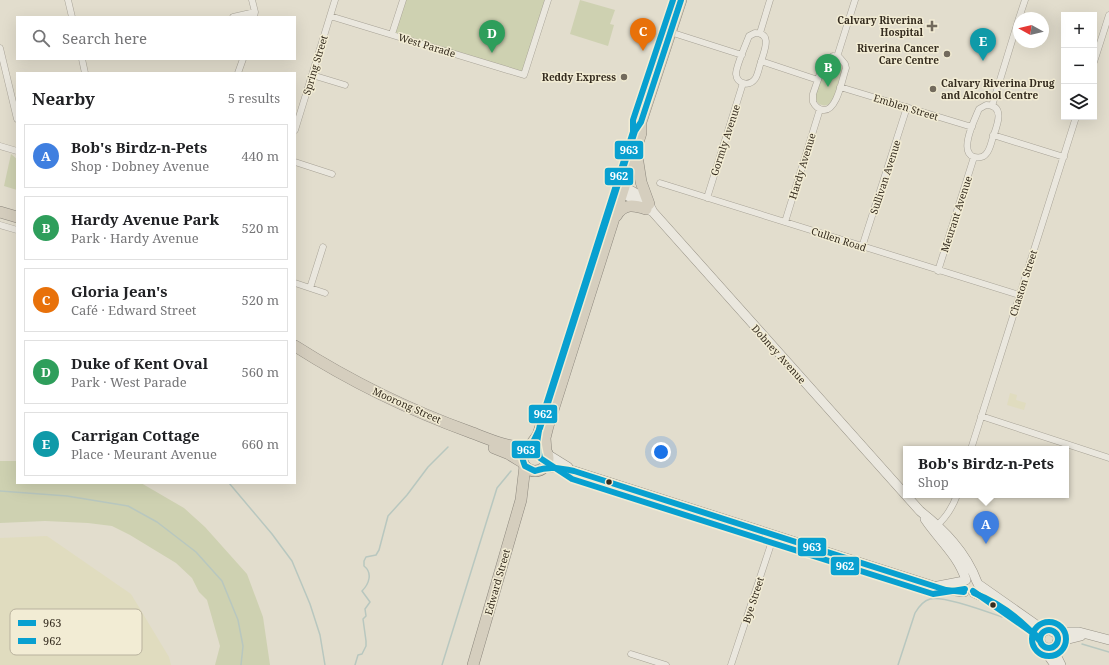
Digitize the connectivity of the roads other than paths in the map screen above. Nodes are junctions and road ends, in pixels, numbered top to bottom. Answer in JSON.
{"nodes":[{"id":1,"x":68,"y":0,"type":"edge"},
{"id":2,"x":252,"y":0,"type":"edge"},
{"id":3,"x":335,"y":0,"type":"edge"},
{"id":4,"x":403,"y":0,"type":"edge"},
{"id":5,"x":548,"y":0,"type":"edge"},
{"id":6,"x":680,"y":0,"type":"edge"},
{"id":7,"x":770,"y":0,"type":"edge"},
{"id":8,"x":855,"y":0,"type":"edge"},
{"id":9,"x":1024,"y":0,"type":"edge"},
{"id":10,"x":1021,"y":12,"type":"edge"},
{"id":11,"x":254,"y":14,"type":"edge"},
{"id":12,"x":1109,"y":15,"type":"edge"},
{"id":13,"x":72,"y":16,"type":"edge"},
{"id":14,"x":240,"y":16,"type":"edge"},
{"id":15,"x":330,"y":16,"type":"junction"},
{"id":16,"x":670,"y":32,"type":"junction"},
{"id":17,"x":760,"y":33,"type":"junction"},
{"id":18,"x":392,"y":34,"type":"junction"},
{"id":19,"x":1013,"y":38,"type":"edge"},
{"id":20,"x":0,"y":48,"type":"edge"},
{"id":21,"x":1097,"y":53,"type":"edge"},
{"id":22,"x":742,"y":55,"type":"junction"},
{"id":23,"x":837,"y":56,"type":"junction"},
{"id":24,"x":82,"y":60,"type":"edge"},
{"id":25,"x":243,"y":60,"type":"edge"},
{"id":26,"x":761,"y":61,"type":"junction"},
{"id":27,"x":85,"y":72,"type":"edge"},
{"id":28,"x":238,"y":72,"type":"edge"},
{"id":29,"x":312,"y":75,"type":"junction"},
{"id":30,"x":818,"y":80,"type":"junction"},
{"id":31,"x":743,"y":83,"type":"junction"},
{"id":32,"x":345,"y":85,"type":"dead end"},
{"id":33,"x":840,"y":87,"type":"junction"},
{"id":34,"x":992,"y":106,"type":"junction"},
{"id":35,"x":907,"y":107,"type":"junction"},
{"id":36,"x":820,"y":109,"type":"junction"},
{"id":37,"x":16,"y":114,"type":"edge"},
{"id":38,"x":1075,"y":120,"type":"edge"},
{"id":39,"x":641,"y":122,"type":"junction"},
{"id":40,"x":296,"y":127,"type":"edge"},
{"id":41,"x":972,"y":127,"type":"junction"},
{"id":42,"x":993,"y":135,"type":"junction"},
{"id":43,"x":0,"y":146,"type":"edge"},
{"id":44,"x":636,"y":149,"type":"junction"},
{"id":45,"x":16,"y":151,"type":"edge"},
{"id":46,"x":974,"y":157,"type":"junction"},
{"id":47,"x":1064,"y":157,"type":"junction"},
{"id":48,"x":296,"y":162,"type":"edge"},
{"id":49,"x":332,"y":174,"type":"dead end"},
{"id":50,"x":660,"y":183,"type":"dead end"},
{"id":51,"x":621,"y":190,"type":"junction"},
{"id":52,"x":706,"y":198,"type":"junction"},
{"id":53,"x":0,"y":204,"type":"edge"},
{"id":54,"x":650,"y":208,"type":"junction"},
{"id":55,"x":16,"y":210,"type":"edge"},
{"id":56,"x":0,"y":212,"type":"edge"},
{"id":57,"x":16,"y":217,"type":"edge"},
{"id":58,"x":614,"y":220,"type":"junction"},
{"id":59,"x":785,"y":222,"type":"junction"},
{"id":60,"x":0,"y":225,"type":"edge"},
{"id":61,"x":16,"y":230,"type":"edge"},
{"id":62,"x":323,"y":247,"type":"dead end"},
{"id":63,"x":862,"y":247,"type":"junction"},
{"id":64,"x":938,"y":271,"type":"junction"},
{"id":65,"x":296,"y":283,"type":"edge"},
{"id":66,"x":310,"y":288,"type":"junction"},
{"id":67,"x":325,"y":293,"type":"dead end"},
{"id":68,"x":1019,"y":295,"type":"junction"},
{"id":69,"x":296,"y":347,"type":"edge"},
{"id":70,"x":296,"y":356,"type":"edge"},
{"id":71,"x":982,"y":416,"type":"junction"},
{"id":72,"x":972,"y":446,"type":"edge"},
{"id":73,"x":528,"y":447,"type":"junction"},
{"id":74,"x":546,"y":452,"type":"junction"},
{"id":75,"x":1109,"y":458,"type":"edge"},
{"id":76,"x":524,"y":464,"type":"junction"},
{"id":77,"x":541,"y":469,"type":"junction"},
{"id":78,"x":574,"y":471,"type":"junction"},
{"id":79,"x":903,"y":492,"type":"edge"},
{"id":80,"x":908,"y":498,"type":"edge"},
{"id":81,"x":956,"y":498,"type":"edge"},
{"id":82,"x":521,"y":500,"type":"junction"},
{"id":83,"x":935,"y":527,"type":"junction"},
{"id":84,"x":774,"y":535,"type":"junction"},
{"id":85,"x":965,"y":581,"type":"junction"},
{"id":86,"x":977,"y":583,"type":"junction"},
{"id":87,"x":935,"y":586,"type":"junction"},
{"id":88,"x":964,"y":592,"type":"junction"},
{"id":89,"x":974,"y":593,"type":"junction"},
{"id":90,"x":1049,"y":632,"type":"junction"},
{"id":91,"x":1086,"y":634,"type":"junction"},
{"id":92,"x":1109,"y":640,"type":"edge"},
{"id":93,"x":1042,"y":644,"type":"junction"},
{"id":94,"x":1056,"y":644,"type":"junction"},
{"id":95,"x":631,"y":654,"type":"dead end"},
{"id":96,"x":473,"y":665,"type":"edge"},
{"id":97,"x":666,"y":665,"type":"edge"},
{"id":98,"x":731,"y":665,"type":"edge"},
{"id":99,"x":1056,"y":665,"type":"edge"},
{"id":100,"x":1061,"y":665,"type":"edge"}],
"edges":[{"from":1,"to":13,"type":"street"},
{"from":2,"to":11,"type":"street"},
{"from":3,"to":15,"type":"street","name":"Spring Street"},
{"from":4,"to":18,"type":"street"},
{"from":5,"to":18,"type":"street","name":"West Parade"},
{"from":6,"to":16,"type":"highway"},
{"from":7,"to":17,"type":"street"},
{"from":8,"to":23,"type":"street"},
{"from":9,"to":10,"type":"street"},
{"from":11,"to":14,"type":"street"},
{"from":12,"to":21,"type":"street"},
{"from":15,"to":18,"type":"street","name":"West Parade"},
{"from":15,"to":29,"type":"street","name":"Spring Street"},
{"from":16,"to":22,"type":"street"},
{"from":16,"to":39,"type":"highway"},
{"from":17,"to":22,"type":"street"},
{"from":17,"to":26,"type":"street"},
{"from":19,"to":34,"type":"street"},
{"from":20,"to":37,"type":"street"},
{"from":22,"to":31,"type":"street"},
{"from":23,"to":30,"type":"street"},
{"from":23,"to":33,"type":"street"},
{"from":24,"to":27,"type":"street"},
{"from":25,"to":28,"type":"street"},
{"from":26,"to":30,"type":"street"},
{"from":26,"to":31,"type":"street"},
{"from":29,"to":32,"type":"street"},
{"from":29,"to":40,"type":"street","name":"Spring Street"},
{"from":30,"to":36,"type":"street"},
{"from":31,"to":52,"type":"street","name":"Gormly Avenue"},
{"from":33,"to":35,"type":"street","name":"Emblen Street"},
{"from":33,"to":36,"type":"street"},
{"from":34,"to":41,"type":"street"},
{"from":34,"to":42,"type":"street"},
{"from":35,"to":41,"type":"street","name":"Emblen Street"},
{"from":35,"to":63,"type":"street","name":"Sullivan Avenue"},
{"from":36,"to":59,"type":"street","name":"Hardy Avenue"},
{"from":38,"to":47,"type":"street","name":"Chaston Street"},
{"from":39,"to":44,"type":"highway"},
{"from":39,"to":51,"type":"highway"},
{"from":41,"to":46,"type":"street"},
{"from":42,"to":46,"type":"street"},
{"from":42,"to":47,"type":"street"},
{"from":43,"to":45,"type":"street"},
{"from":44,"to":51,"type":"highway"},
{"from":44,"to":54,"type":"highway"},
{"from":46,"to":64,"type":"street","name":"Meurant Avenue"},
{"from":47,"to":68,"type":"street","name":"Chaston Street"},
{"from":48,"to":49,"type":"street"},
{"from":50,"to":52,"type":"street","name":"Cullen Road"},
{"from":51,"to":54,"type":"main road","name":"Dobney Avenue"},
{"from":51,"to":58,"type":"highway"},
{"from":51,"to":73,"type":"highway"},
{"from":52,"to":59,"type":"street","name":"Cullen Road"},
{"from":53,"to":55,"type":"highway"},
{"from":54,"to":58,"type":"highway"},
{"from":54,"to":79,"type":"main road","name":"Dobney Avenue"},
{"from":56,"to":57,"type":"highway"},
{"from":58,"to":74,"type":"highway"},
{"from":59,"to":63,"type":"street","name":"Cullen Road"},
{"from":60,"to":61,"type":"street"},
{"from":62,"to":66,"type":"street"},
{"from":63,"to":64,"type":"street","name":"Cullen Road"},
{"from":64,"to":68,"type":"street","name":"Cullen Road"},
{"from":65,"to":66,"type":"street"},
{"from":66,"to":67,"type":"street"},
{"from":68,"to":71,"type":"street","name":"Chaston Street"},
{"from":69,"to":73,"type":"highway","name":"Moorong Street"},
{"from":70,"to":76,"type":"highway","name":"Moorong Street"},
{"from":71,"to":72,"type":"street","name":"Chaston Street"},
{"from":71,"to":75,"type":"street"},
{"from":73,"to":74,"type":"highway"},
{"from":73,"to":76,"type":"highway"},
{"from":74,"to":77,"type":"highway"},
{"from":74,"to":78,"type":"main road"},
{"from":76,"to":77,"type":"highway"},
{"from":76,"to":82,"type":"highway","name":"Edward Street"},
{"from":77,"to":78,"type":"main road"},
{"from":77,"to":82,"type":"highway","name":"Edward Street"},
{"from":78,"to":84,"type":"main road"},
{"from":80,"to":83,"type":"main road","name":"Dobney Avenue"},
{"from":81,"to":83,"type":"street"},
{"from":82,"to":96,"type":"highway","name":"Edward Street"},
{"from":83,"to":85,"type":"main road"},
{"from":83,"to":86,"type":"main road","name":"Dobney Avenue"},
{"from":84,"to":87,"type":"main road"},
{"from":84,"to":98,"type":"street","name":"Bye Street"},
{"from":85,"to":86,"type":"main road"},
{"from":85,"to":87,"type":"main road"},
{"from":85,"to":88,"type":"main road"},
{"from":86,"to":89,"type":"main road"},
{"from":86,"to":90,"type":"main road"},
{"from":87,"to":88,"type":"main road"},
{"from":88,"to":89,"type":"main road"},
{"from":89,"to":93,"type":"main road"},
{"from":90,"to":91,"type":"main road"},
{"from":90,"to":93,"type":"main road"},
{"from":90,"to":94,"type":"main road"},
{"from":91,"to":92,"type":"main road"},
{"from":91,"to":94,"type":"main road"},
{"from":93,"to":94,"type":"main road"},
{"from":93,"to":99,"type":"main road"},
{"from":94,"to":100,"type":"main road"},
{"from":95,"to":97,"type":"street"}]}
